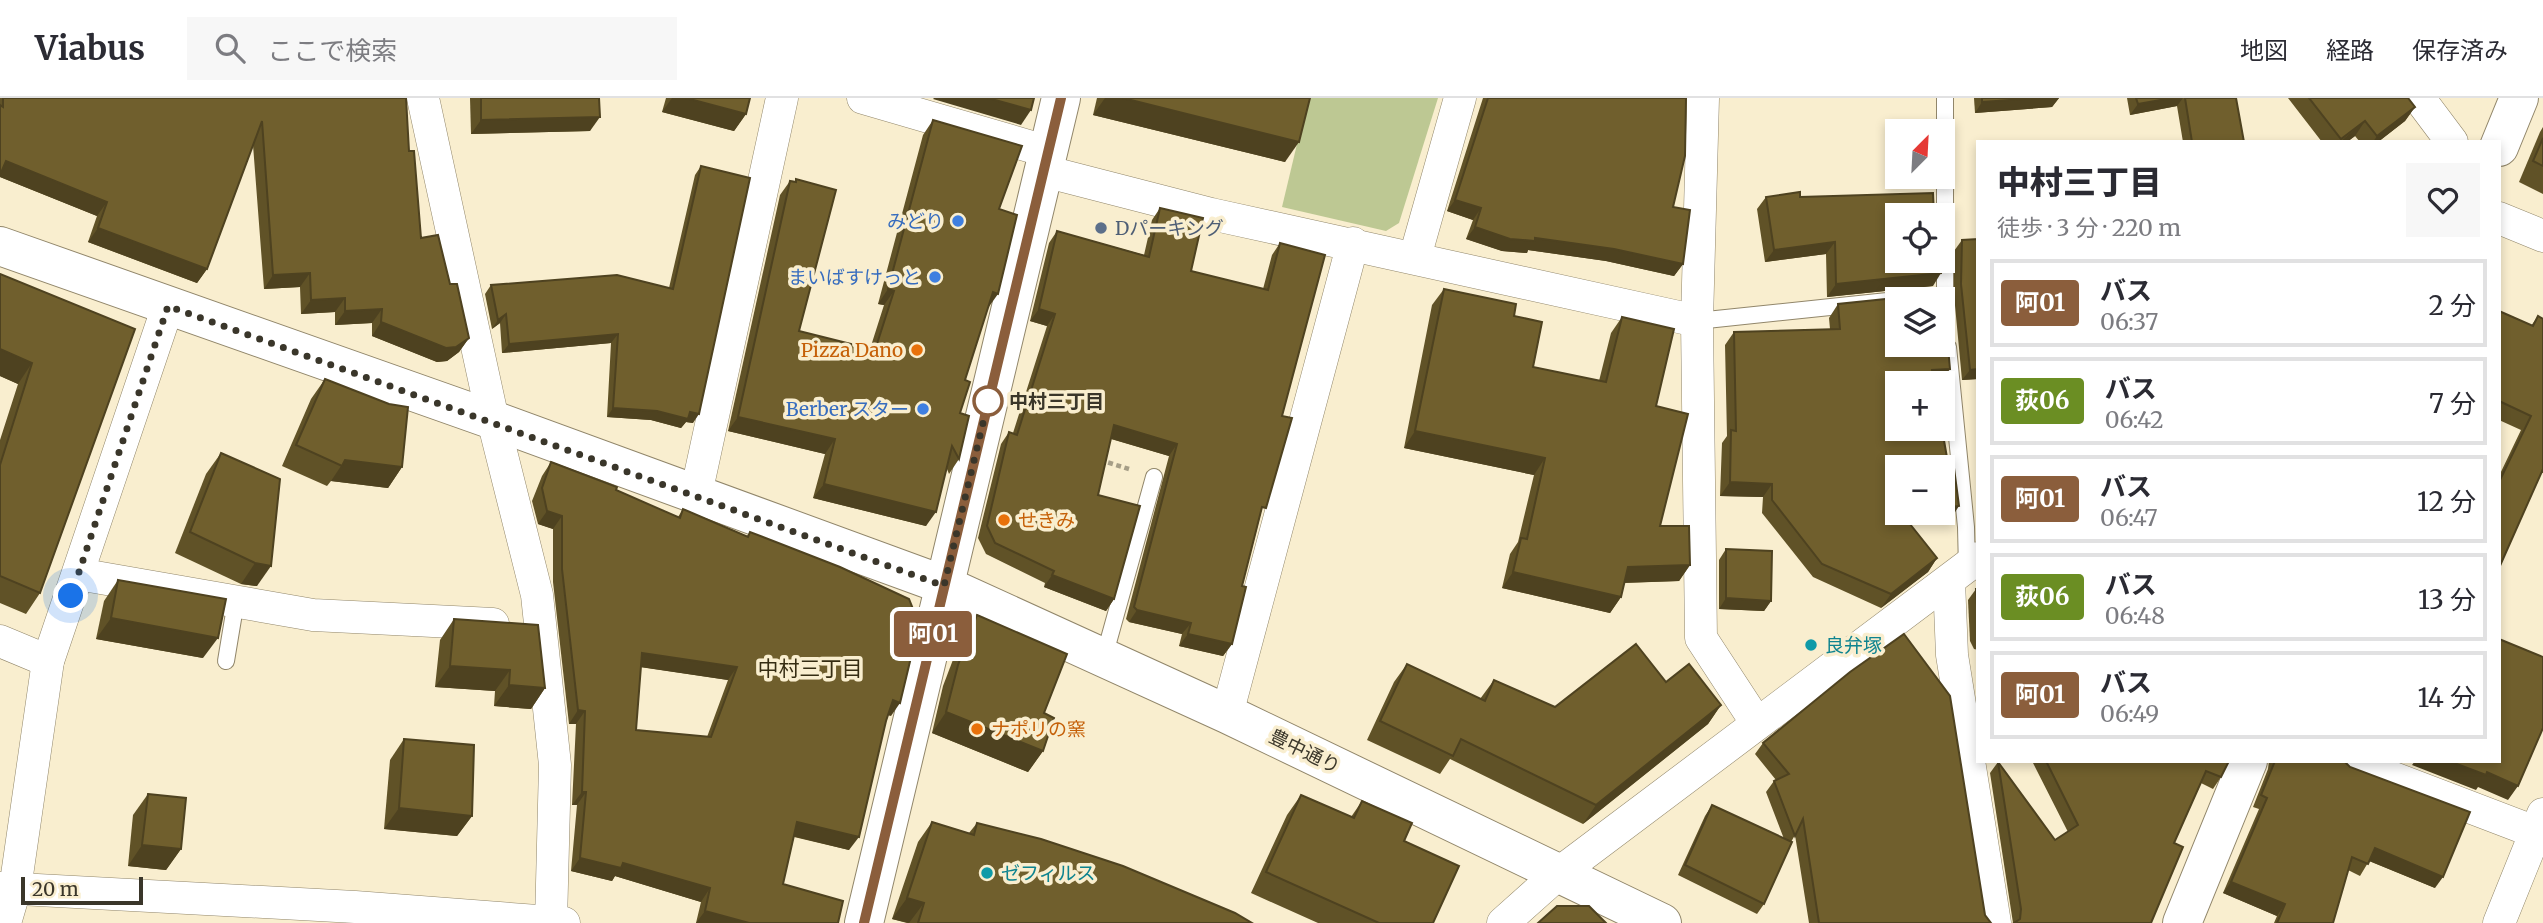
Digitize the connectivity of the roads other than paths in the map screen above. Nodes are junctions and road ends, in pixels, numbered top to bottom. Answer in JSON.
{"nodes":[{"id":1,"x":423,"y":98,"type":"edge"},
{"id":2,"x":782,"y":98,"type":"edge"},
{"id":3,"x":863,"y":98,"type":"edge"},
{"id":4,"x":1061,"y":98,"type":"edge"},
{"id":5,"x":1460,"y":98,"type":"edge"},
{"id":6,"x":1703,"y":98,"type":"edge"},
{"id":7,"x":1945,"y":98,"type":"edge"},
{"id":8,"x":2419,"y":98,"type":"edge"},
{"id":9,"x":2519,"y":98,"type":"edge"},
{"id":10,"x":2442,"y":138,"type":"edge"},
{"id":11,"x":2501,"y":142,"type":"edge"},
{"id":12,"x":1046,"y":161,"type":"junction"},
{"id":13,"x":2501,"y":219,"type":"edge"},
{"id":14,"x":2543,"y":236,"type":"edge"},
{"id":15,"x":1353,"y":243,"type":"junction"},
{"id":16,"x":0,"y":246,"type":"edge"},
{"id":17,"x":1415,"y":257,"type":"junction"},
{"id":18,"x":1926,"y":287,"type":"edge"},
{"id":19,"x":1885,"y":301,"type":"edge"},
{"id":20,"x":168,"y":306,"type":"junction"},
{"id":21,"x":1697,"y":321,"type":"junction"},
{"id":22,"x":1936,"y":357,"type":"edge"},
{"id":23,"x":492,"y":420,"type":"junction"},
{"id":24,"x":1154,"y":477,"type":"road end"},
{"id":25,"x":696,"y":494,"type":"junction"},
{"id":26,"x":1964,"y":569,"type":"edge"},
{"id":27,"x":78,"y":574,"type":"junction"},
{"id":28,"x":944,"y":586,"type":"junction"},
{"id":29,"x":236,"y":601,"type":"junction"},
{"id":30,"x":541,"y":626,"type":"junction"},
{"id":31,"x":0,"y":641,"type":"edge"},
{"id":32,"x":1104,"y":658,"type":"junction"},
{"id":33,"x":48,"y":661,"type":"junction"},
{"id":34,"x":226,"y":661,"type":"dead end"},
{"id":35,"x":1227,"y":714,"type":"junction"},
{"id":36,"x":1756,"y":722,"type":"junction"},
{"id":37,"x":2247,"y":763,"type":"edge"},
{"id":38,"x":2355,"y":763,"type":"edge"},
{"id":39,"x":2540,"y":826,"type":"edge"},
{"id":40,"x":1559,"y":873,"type":"junction"},
{"id":41,"x":7,"y":888,"type":"edge"},
{"id":42,"x":556,"y":922,"type":"edge"},
{"id":43,"x":5,"y":923,"type":"edge"},
{"id":44,"x":864,"y":923,"type":"edge"},
{"id":45,"x":1503,"y":923,"type":"edge"},
{"id":46,"x":1662,"y":923,"type":"edge"},
{"id":47,"x":1995,"y":923,"type":"edge"},
{"id":48,"x":2182,"y":923,"type":"edge"},
{"id":49,"x":2499,"y":923,"type":"edge"}],
"edges":[{"from":1,"to":23,"type":"street"},
{"from":2,"to":25,"type":"street"},
{"from":3,"to":12,"type":"street"},
{"from":4,"to":12,"type":"street"},
{"from":5,"to":17,"type":"street"},
{"from":6,"to":21,"type":"street"},
{"from":7,"to":18,"type":"lane"},
{"from":8,"to":10,"type":"street"},
{"from":9,"to":11,"type":"street"},
{"from":12,"to":15,"type":"street"},
{"from":12,"to":28,"type":"street"},
{"from":13,"to":14,"type":"street"},
{"from":15,"to":17,"type":"street"},
{"from":15,"to":35,"type":"street"},
{"from":16,"to":20,"type":"street","name":"豊中通り"},
{"from":17,"to":21,"type":"street"},
{"from":19,"to":21,"type":"lane"},
{"from":20,"to":23,"type":"street","name":"豊中通り"},
{"from":20,"to":27,"type":"street"},
{"from":21,"to":36,"type":"street"},
{"from":22,"to":26,"type":"lane"},
{"from":23,"to":25,"type":"street","name":"豊中通り"},
{"from":23,"to":30,"type":"street"},
{"from":24,"to":32,"type":"lane"},
{"from":25,"to":28,"type":"street","name":"豊中通り"},
{"from":26,"to":36,"type":"street"},
{"from":26,"to":47,"type":"street"},
{"from":27,"to":29,"type":"street"},
{"from":27,"to":33,"type":"street"},
{"from":28,"to":32,"type":"street","name":"豊中通り"},
{"from":28,"to":44,"type":"street"},
{"from":29,"to":30,"type":"street"},
{"from":29,"to":34,"type":"lane"},
{"from":30,"to":42,"type":"street"},
{"from":31,"to":33,"type":"street"},
{"from":32,"to":35,"type":"street","name":"豊中通り"},
{"from":33,"to":41,"type":"street"},
{"from":35,"to":40,"type":"street","name":"豊中通り"},
{"from":36,"to":40,"type":"street"},
{"from":37,"to":48,"type":"street"},
{"from":38,"to":39,"type":"street"},
{"from":39,"to":49,"type":"street"},
{"from":40,"to":45,"type":"street"},
{"from":40,"to":46,"type":"street","name":"豊中通り"},
{"from":41,"to":42,"type":"street"},
{"from":41,"to":43,"type":"street"}]}
